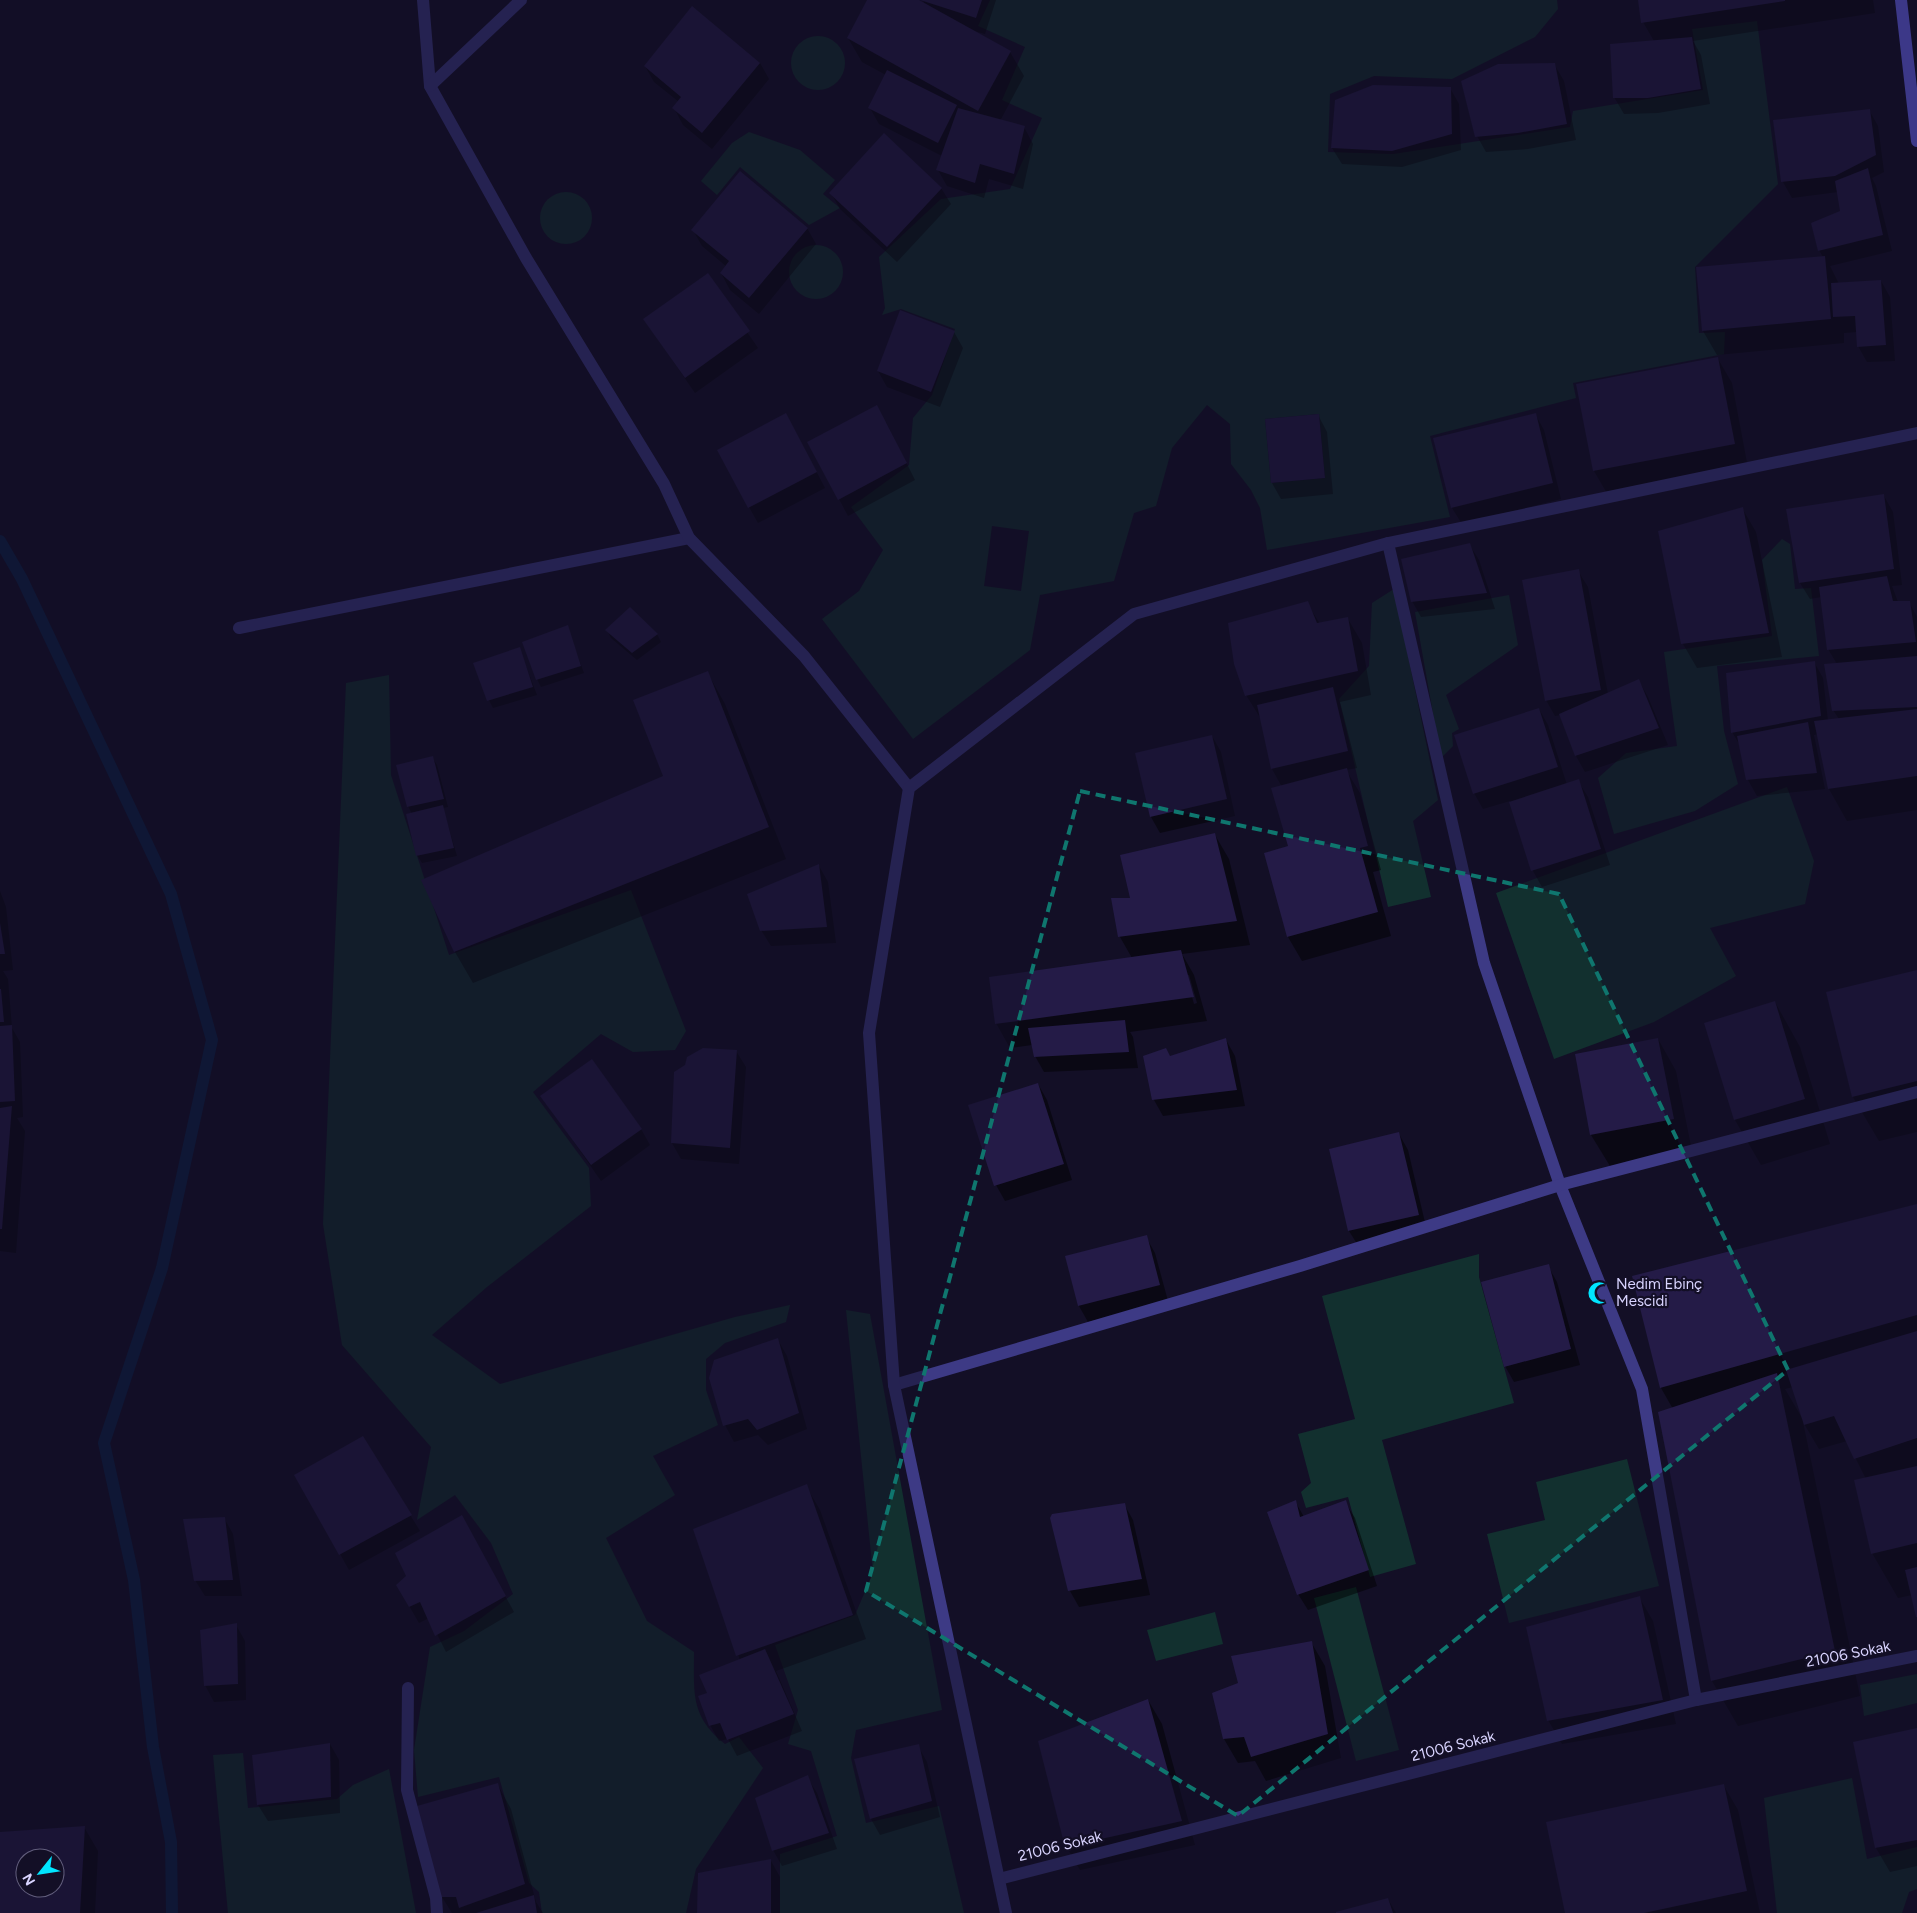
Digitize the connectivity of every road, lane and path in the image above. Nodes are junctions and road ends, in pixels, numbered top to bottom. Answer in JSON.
{"nodes":[{"id":1,"x":423,"y":0,"type":"edge"},
{"id":2,"x":521,"y":0,"type":"edge"},
{"id":3,"x":1901,"y":0,"type":"edge"},
{"id":4,"x":430,"y":86,"type":"junction"},
{"id":5,"x":1917,"y":141,"type":"edge"},
{"id":6,"x":1917,"y":433,"type":"edge"},
{"id":7,"x":689,"y":538,"type":"junction"},
{"id":8,"x":1388,"y":543,"type":"junction"},
{"id":9,"x":239,"y":628,"type":"dead end"},
{"id":10,"x":909,"y":788,"type":"junction"},
{"id":11,"x":1917,"y":1092,"type":"edge"},
{"id":12,"x":1560,"y":1185,"type":"junction"},
{"id":13,"x":894,"y":1385,"type":"junction"},
{"id":14,"x":1917,"y":1656,"type":"edge"},
{"id":15,"x":408,"y":1688,"type":"dead end"},
{"id":16,"x":1696,"y":1700,"type":"junction"},
{"id":17,"x":999,"y":1878,"type":"junction"},
{"id":18,"x":437,"y":1913,"type":"edge"},
{"id":19,"x":1006,"y":1913,"type":"edge"}],
"edges":[{"from":1,"to":4,"type":"street"},
{"from":2,"to":4,"type":"street"},
{"from":3,"to":5,"type":"main road"},
{"from":4,"to":7,"type":"street"},
{"from":6,"to":8,"type":"street"},
{"from":7,"to":9,"type":"street"},
{"from":7,"to":10,"type":"street"},
{"from":8,"to":10,"type":"street"},
{"from":8,"to":12,"type":"street"},
{"from":10,"to":13,"type":"street"},
{"from":11,"to":12,"type":"street"},
{"from":12,"to":13,"type":"street"},
{"from":12,"to":16,"type":"street"},
{"from":13,"to":17,"type":"street"},
{"from":14,"to":16,"type":"street","name":"21006 Sokak"},
{"from":15,"to":18,"type":"street"},
{"from":16,"to":17,"type":"street","name":"21006 Sokak"},
{"from":17,"to":19,"type":"street"}]}
